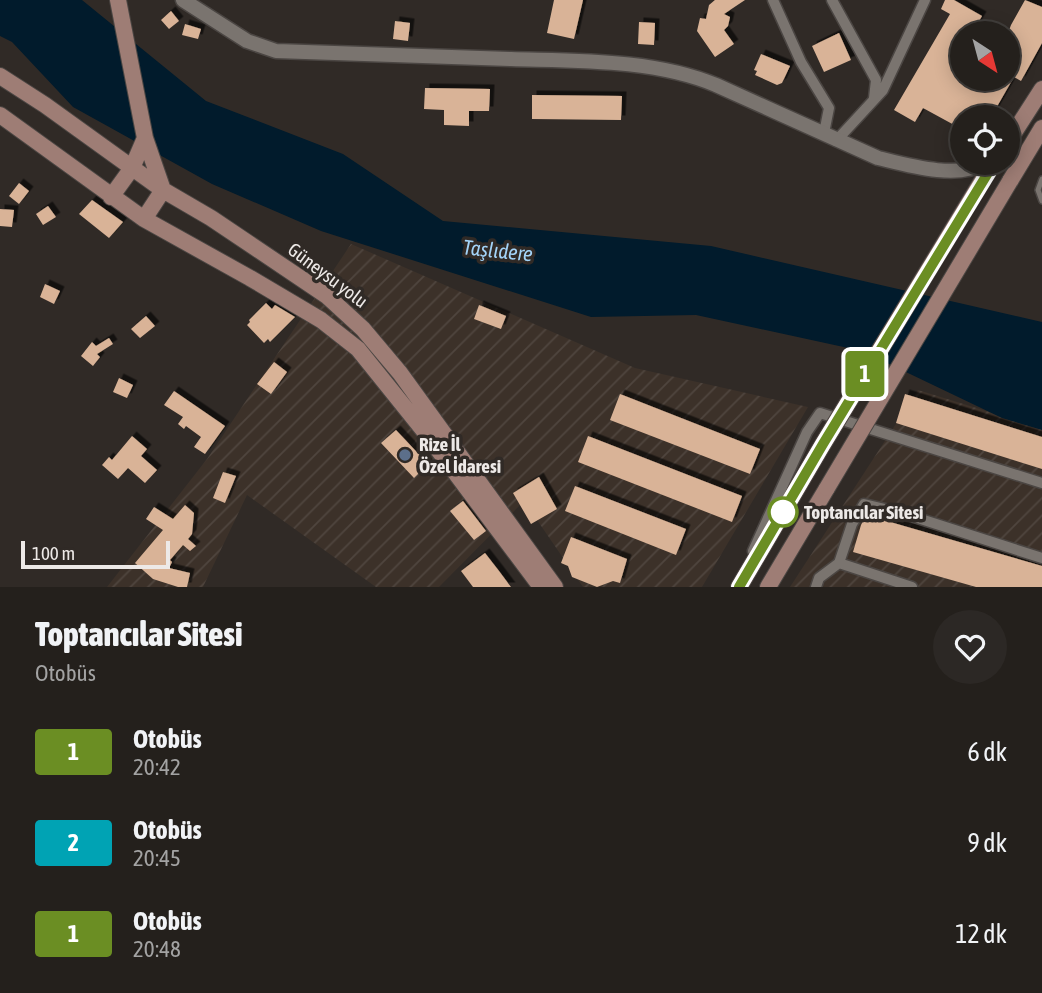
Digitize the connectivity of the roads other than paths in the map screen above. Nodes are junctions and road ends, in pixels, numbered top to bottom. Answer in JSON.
{"nodes":[{"id":1,"x":183,"y":0,"type":"edge"},
{"id":2,"x":773,"y":0,"type":"edge"},
{"id":3,"x":832,"y":0,"type":"edge"},
{"id":4,"x":925,"y":0,"type":"edge"},
{"id":5,"x":118,"y":1,"type":"edge"},
{"id":6,"x":0,"y":76,"type":"edge"},
{"id":7,"x":1042,"y":89,"type":"edge"},
{"id":8,"x":874,"y":98,"type":"junction"},
{"id":9,"x":0,"y":116,"type":"edge"},
{"id":10,"x":1020,"y":122,"type":"edge"},
{"id":11,"x":1042,"y":128,"type":"edge"},
{"id":12,"x":830,"y":137,"type":"junction"},
{"id":13,"x":145,"y":138,"type":"junction"},
{"id":14,"x":132,"y":168,"type":"junction"},
{"id":15,"x":950,"y":171,"type":"edge"},
{"id":16,"x":981,"y":175,"type":"edge"},
{"id":17,"x":1042,"y":179,"type":"edge"},
{"id":18,"x":163,"y":190,"type":"junction"},
{"id":19,"x":111,"y":197,"type":"junction"},
{"id":20,"x":1042,"y":201,"type":"edge"},
{"id":21,"x":144,"y":219,"type":"junction"},
{"id":22,"x":1042,"y":483,"type":"edge"},
{"id":23,"x":1042,"y":558,"type":"edge"},
{"id":24,"x":839,"y":563,"type":"junction"},
{"id":25,"x":541,"y":587,"type":"edge"},
{"id":26,"x":555,"y":587,"type":"edge"},
{"id":27,"x":738,"y":587,"type":"edge"},
{"id":28,"x":768,"y":587,"type":"edge"},
{"id":29,"x":816,"y":587,"type":"edge"},
{"id":30,"x":912,"y":587,"type":"edge"}],
"edges":[{"from":1,"to":12,"type":"street"},
{"from":2,"to":12,"type":"street"},
{"from":3,"to":8,"type":"street"},
{"from":4,"to":8,"type":"street"},
{"from":5,"to":13,"type":"main road"},
{"from":6,"to":14,"type":"main road","name":"Güneysu yolu"},
{"from":7,"to":10,"type":"main road"},
{"from":8,"to":12,"type":"street"},
{"from":9,"to":19,"type":"main road"},
{"from":11,"to":28,"type":"main road","bridge":true},
{"from":12,"to":15,"type":"street"},
{"from":13,"to":14,"type":"main road"},
{"from":13,"to":18,"type":"main road"},
{"from":14,"to":18,"type":"main road","name":"Güneysu yolu"},
{"from":14,"to":19,"type":"main road"},
{"from":16,"to":27,"type":"main road","bridge":true},
{"from":17,"to":20,"type":"lane"},
{"from":18,"to":21,"type":"main road"},
{"from":18,"to":26,"type":"main road","name":"Güneysu yolu"},
{"from":19,"to":21,"type":"main road"},
{"from":21,"to":25,"type":"main road"},
{"from":22,"to":27,"type":"street"},
{"from":23,"to":24,"type":"street"},
{"from":24,"to":29,"type":"street"},
{"from":24,"to":30,"type":"street"}]}
